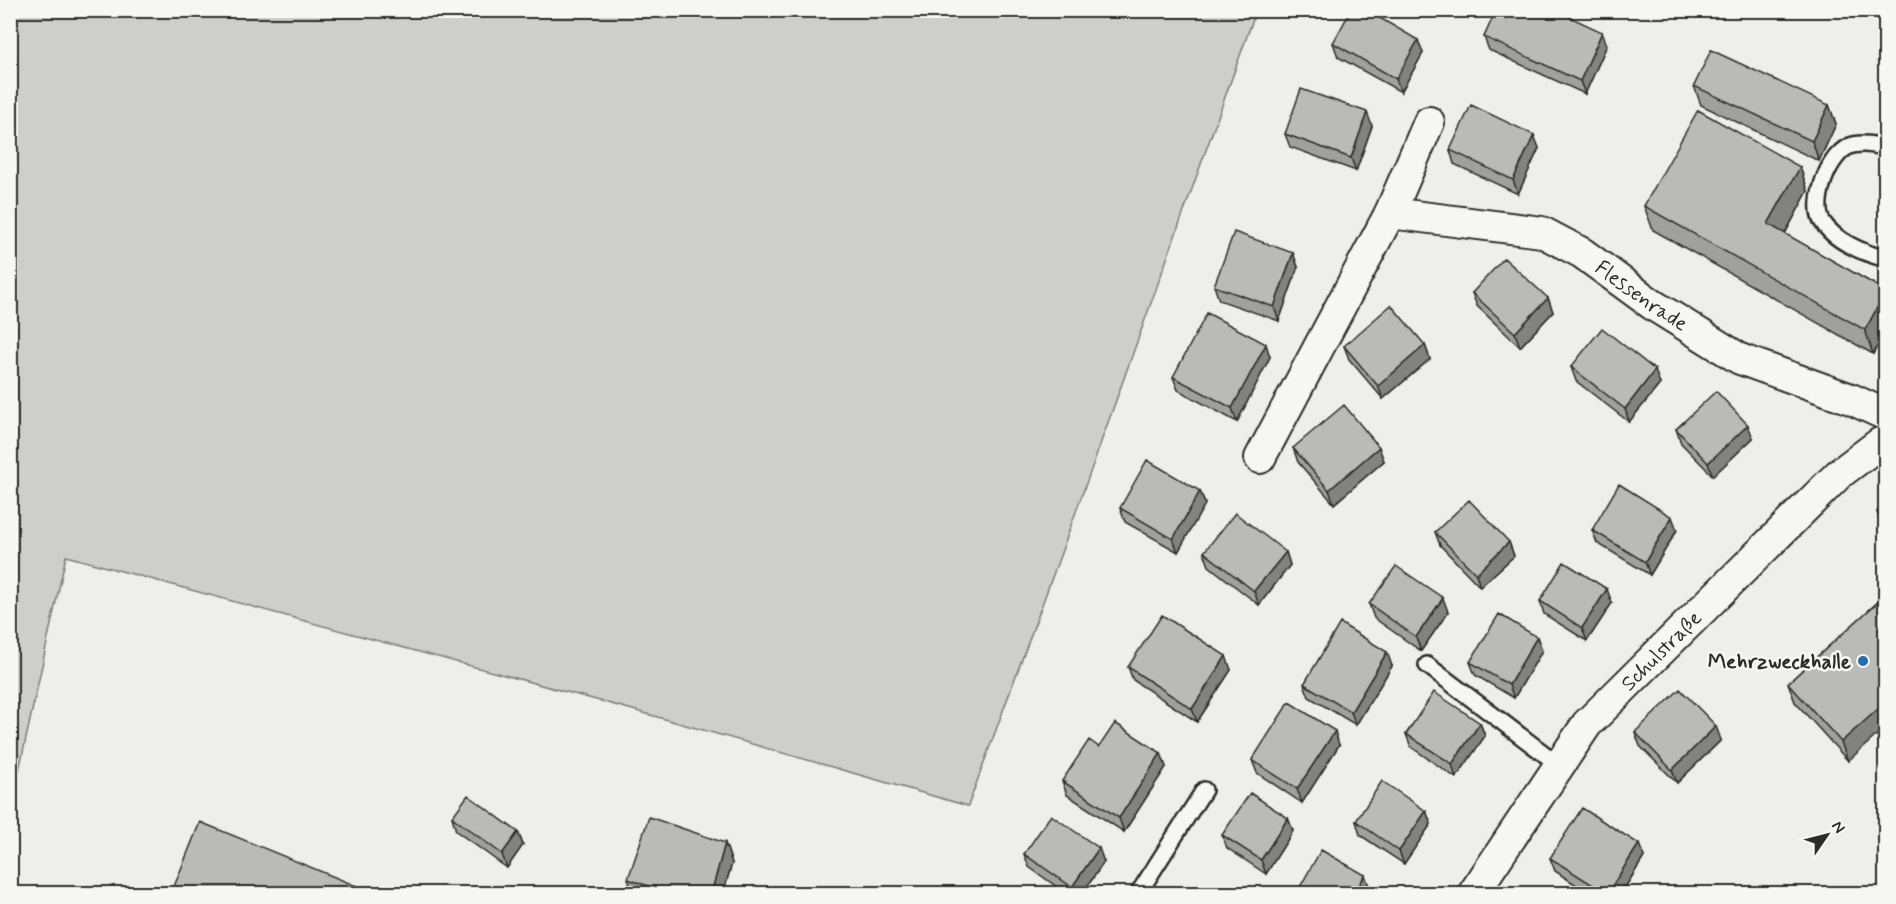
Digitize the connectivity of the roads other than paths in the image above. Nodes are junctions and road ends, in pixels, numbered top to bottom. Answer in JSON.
{"nodes":[{"id":1,"x":1428,"y":122,"type":"dead end"},
{"id":2,"x":1886,"y":148,"type":"edge"},
{"id":3,"x":1390,"y":213,"type":"junction"},
{"id":4,"x":1886,"y":259,"type":"edge"},
{"id":5,"x":1886,"y":415,"type":"edge"},
{"id":6,"x":1886,"y":442,"type":"edge"},
{"id":7,"x":1260,"y":459,"type":"dead end"},
{"id":8,"x":1427,"y":665,"type":"dead end"},
{"id":9,"x":1559,"y":765,"type":"junction"},
{"id":10,"x":1204,"y":790,"type":"dead end"},
{"id":11,"x":1138,"y":894,"type":"edge"},
{"id":12,"x":1473,"y":894,"type":"edge"}],
"edges":[{"from":1,"to":3,"type":"street"},
{"from":2,"to":4,"type":"lane"},
{"from":3,"to":5,"type":"street","name":"Flessenrade"},
{"from":3,"to":7,"type":"street"},
{"from":6,"to":9,"type":"street","name":"Schulstraße"},
{"from":8,"to":9,"type":"lane"},
{"from":9,"to":12,"type":"street","name":"Schulstraße"},
{"from":10,"to":11,"type":"lane"}]}
